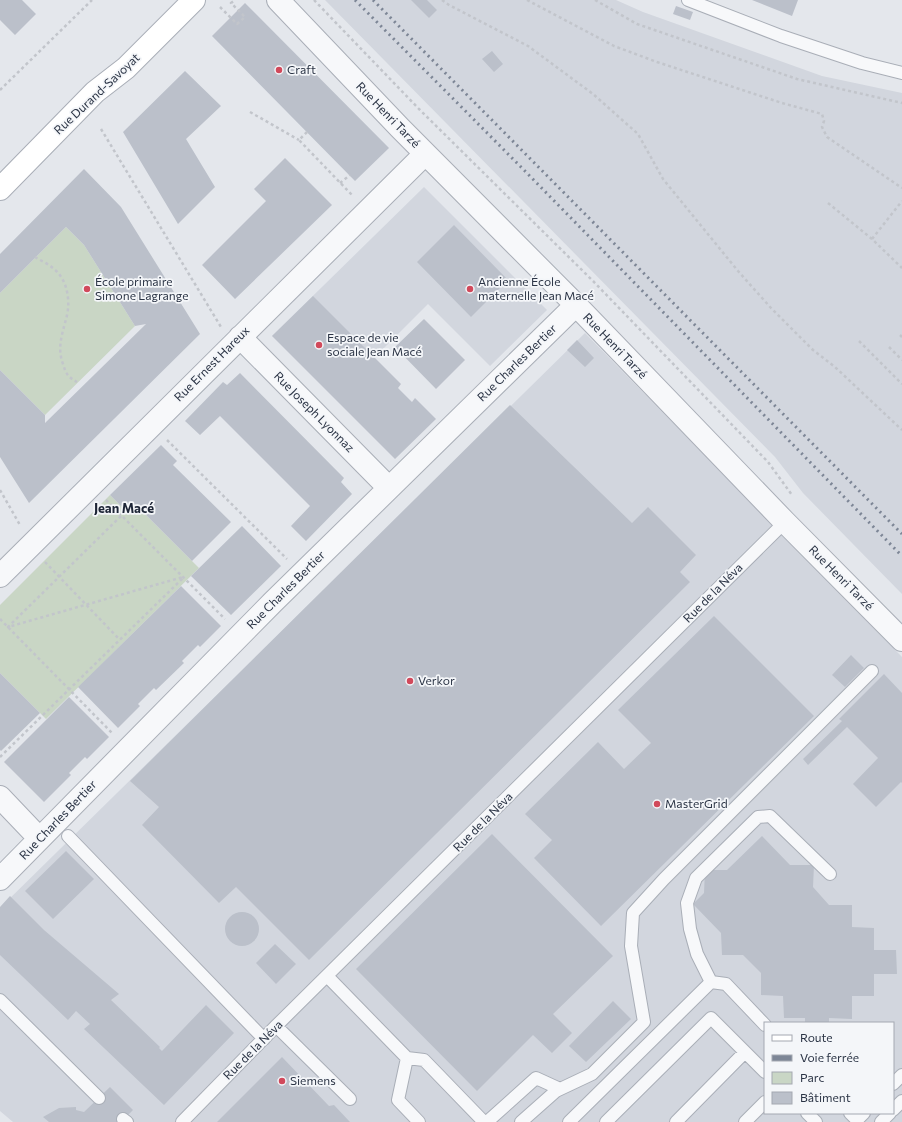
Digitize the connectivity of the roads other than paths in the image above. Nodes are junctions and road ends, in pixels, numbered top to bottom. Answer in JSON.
{"nodes":[{"id":1,"x":194,"y":0,"type":"edge"},
{"id":2,"x":278,"y":0,"type":"edge"},
{"id":3,"x":688,"y":0,"type":"edge"},
{"id":4,"x":902,"y":73,"type":"edge"},
{"id":5,"x":425,"y":154,"type":"junction"},
{"id":6,"x":0,"y":189,"type":"edge"},
{"id":7,"x":576,"y":305,"type":"junction"},
{"id":8,"x":232,"y":334,"type":"junction"},
{"id":9,"x":389,"y":488,"type":"junction"},
{"id":10,"x":785,"y":522,"type":"junction"},
{"id":11,"x":0,"y":576,"type":"edge"},
{"id":12,"x":902,"y":640,"type":"edge"},
{"id":13,"x":872,"y":671,"type":"dead end"},
{"id":14,"x":0,"y":797,"type":"edge"},
{"id":15,"x":68,"y":836,"type":"dead end"},
{"id":16,"x":40,"y":838,"type":"junction"},
{"id":17,"x":830,"y":874,"type":"dead end"},
{"id":18,"x":0,"y":879,"type":"edge"},
{"id":19,"x":327,"y":976,"type":"junction"},
{"id":20,"x":711,"y":982,"type":"junction"},
{"id":21,"x":0,"y":1000,"type":"edge"},
{"id":22,"x":764,"y":1024,"type":"edge"},
{"id":23,"x":276,"y":1026,"type":"junction"},
{"id":24,"x":264,"y":1039,"type":"junction"},
{"id":25,"x":745,"y":1052,"type":"junction"},
{"id":26,"x":407,"y":1058,"type":"junction"},
{"id":27,"x":764,"y":1071,"type":"edge"},
{"id":28,"x":902,"y":1076,"type":"edge"},
{"id":29,"x":894,"y":1083,"type":"edge"},
{"id":30,"x":560,"y":1089,"type":"junction"},
{"id":31,"x":99,"y":1098,"type":"dead end"},
{"id":32,"x":350,"y":1099,"type":"dead end"},
{"id":33,"x":902,"y":1101,"type":"edge"},
{"id":34,"x":764,"y":1103,"type":"edge"},
{"id":35,"x":894,"y":1109,"type":"edge"},
{"id":36,"x":808,"y":1114,"type":"edge"},
{"id":37,"x":851,"y":1114,"type":"edge"},
{"id":38,"x":863,"y":1114,"type":"edge"},
{"id":39,"x":889,"y":1114,"type":"edge"},
{"id":40,"x":182,"y":1122,"type":"edge"},
{"id":41,"x":418,"y":1122,"type":"edge"},
{"id":42,"x":484,"y":1122,"type":"edge"},
{"id":43,"x":488,"y":1122,"type":"edge"},
{"id":44,"x":521,"y":1122,"type":"edge"},
{"id":45,"x":569,"y":1122,"type":"edge"},
{"id":46,"x":606,"y":1122,"type":"edge"},
{"id":47,"x":676,"y":1122,"type":"edge"},
{"id":48,"x":744,"y":1122,"type":"edge"},
{"id":49,"x":816,"y":1122,"type":"edge"},
{"id":50,"x":880,"y":1122,"type":"edge"}],
"edges":[{"from":1,"to":6,"type":"main road","name":"Rue Durand-Savoyat"},
{"from":2,"to":5,"type":"street","name":"Rue Henri Tarzé"},
{"from":3,"to":4,"type":"lane"},
{"from":5,"to":7,"type":"street","name":"Rue Henri Tarzé"},
{"from":5,"to":8,"type":"street","name":"Rue Ernest Hareux"},
{"from":7,"to":9,"type":"street","name":"Rue Charles Bertier"},
{"from":7,"to":10,"type":"street","name":"Rue Henri Tarzé"},
{"from":8,"to":9,"type":"street","name":"Rue Joseph Lyonnaz"},
{"from":8,"to":11,"type":"street","name":"Rue Ernest Hareux"},
{"from":9,"to":16,"type":"street","name":"Rue Charles Bertier"},
{"from":10,"to":12,"type":"street","name":"Rue Henri Tarzé"},
{"from":10,"to":19,"type":"lane","name":"Rue de la Néva"},
{"from":13,"to":30,"type":"lane"},
{"from":14,"to":16,"type":"street"},
{"from":15,"to":24,"type":"lane"},
{"from":16,"to":18,"type":"street","name":"Rue Charles Bertier"},
{"from":17,"to":20,"type":"lane"},
{"from":19,"to":23,"type":"lane","name":"Rue de la Néva"},
{"from":19,"to":26,"type":"lane"},
{"from":20,"to":22,"type":"lane"},
{"from":20,"to":45,"type":"lane"},
{"from":21,"to":31,"type":"lane"},
{"from":23,"to":24,"type":"lane","name":"Rue de la Néva"},
{"from":23,"to":32,"type":"lane"},
{"from":24,"to":40,"type":"lane","name":"Rue de la Néva"},
{"from":25,"to":27,"type":"lane"},
{"from":25,"to":46,"type":"lane"},
{"from":25,"to":47,"type":"lane"},
{"from":26,"to":41,"type":"lane"},
{"from":26,"to":42,"type":"lane"},
{"from":28,"to":29,"type":"lane"},
{"from":30,"to":43,"type":"lane"},
{"from":30,"to":44,"type":"lane"},
{"from":33,"to":35,"type":"lane"},
{"from":34,"to":48,"type":"lane"},
{"from":36,"to":49,"type":"lane"},
{"from":37,"to":38,"type":"lane"},
{"from":39,"to":50,"type":"lane"}]}
